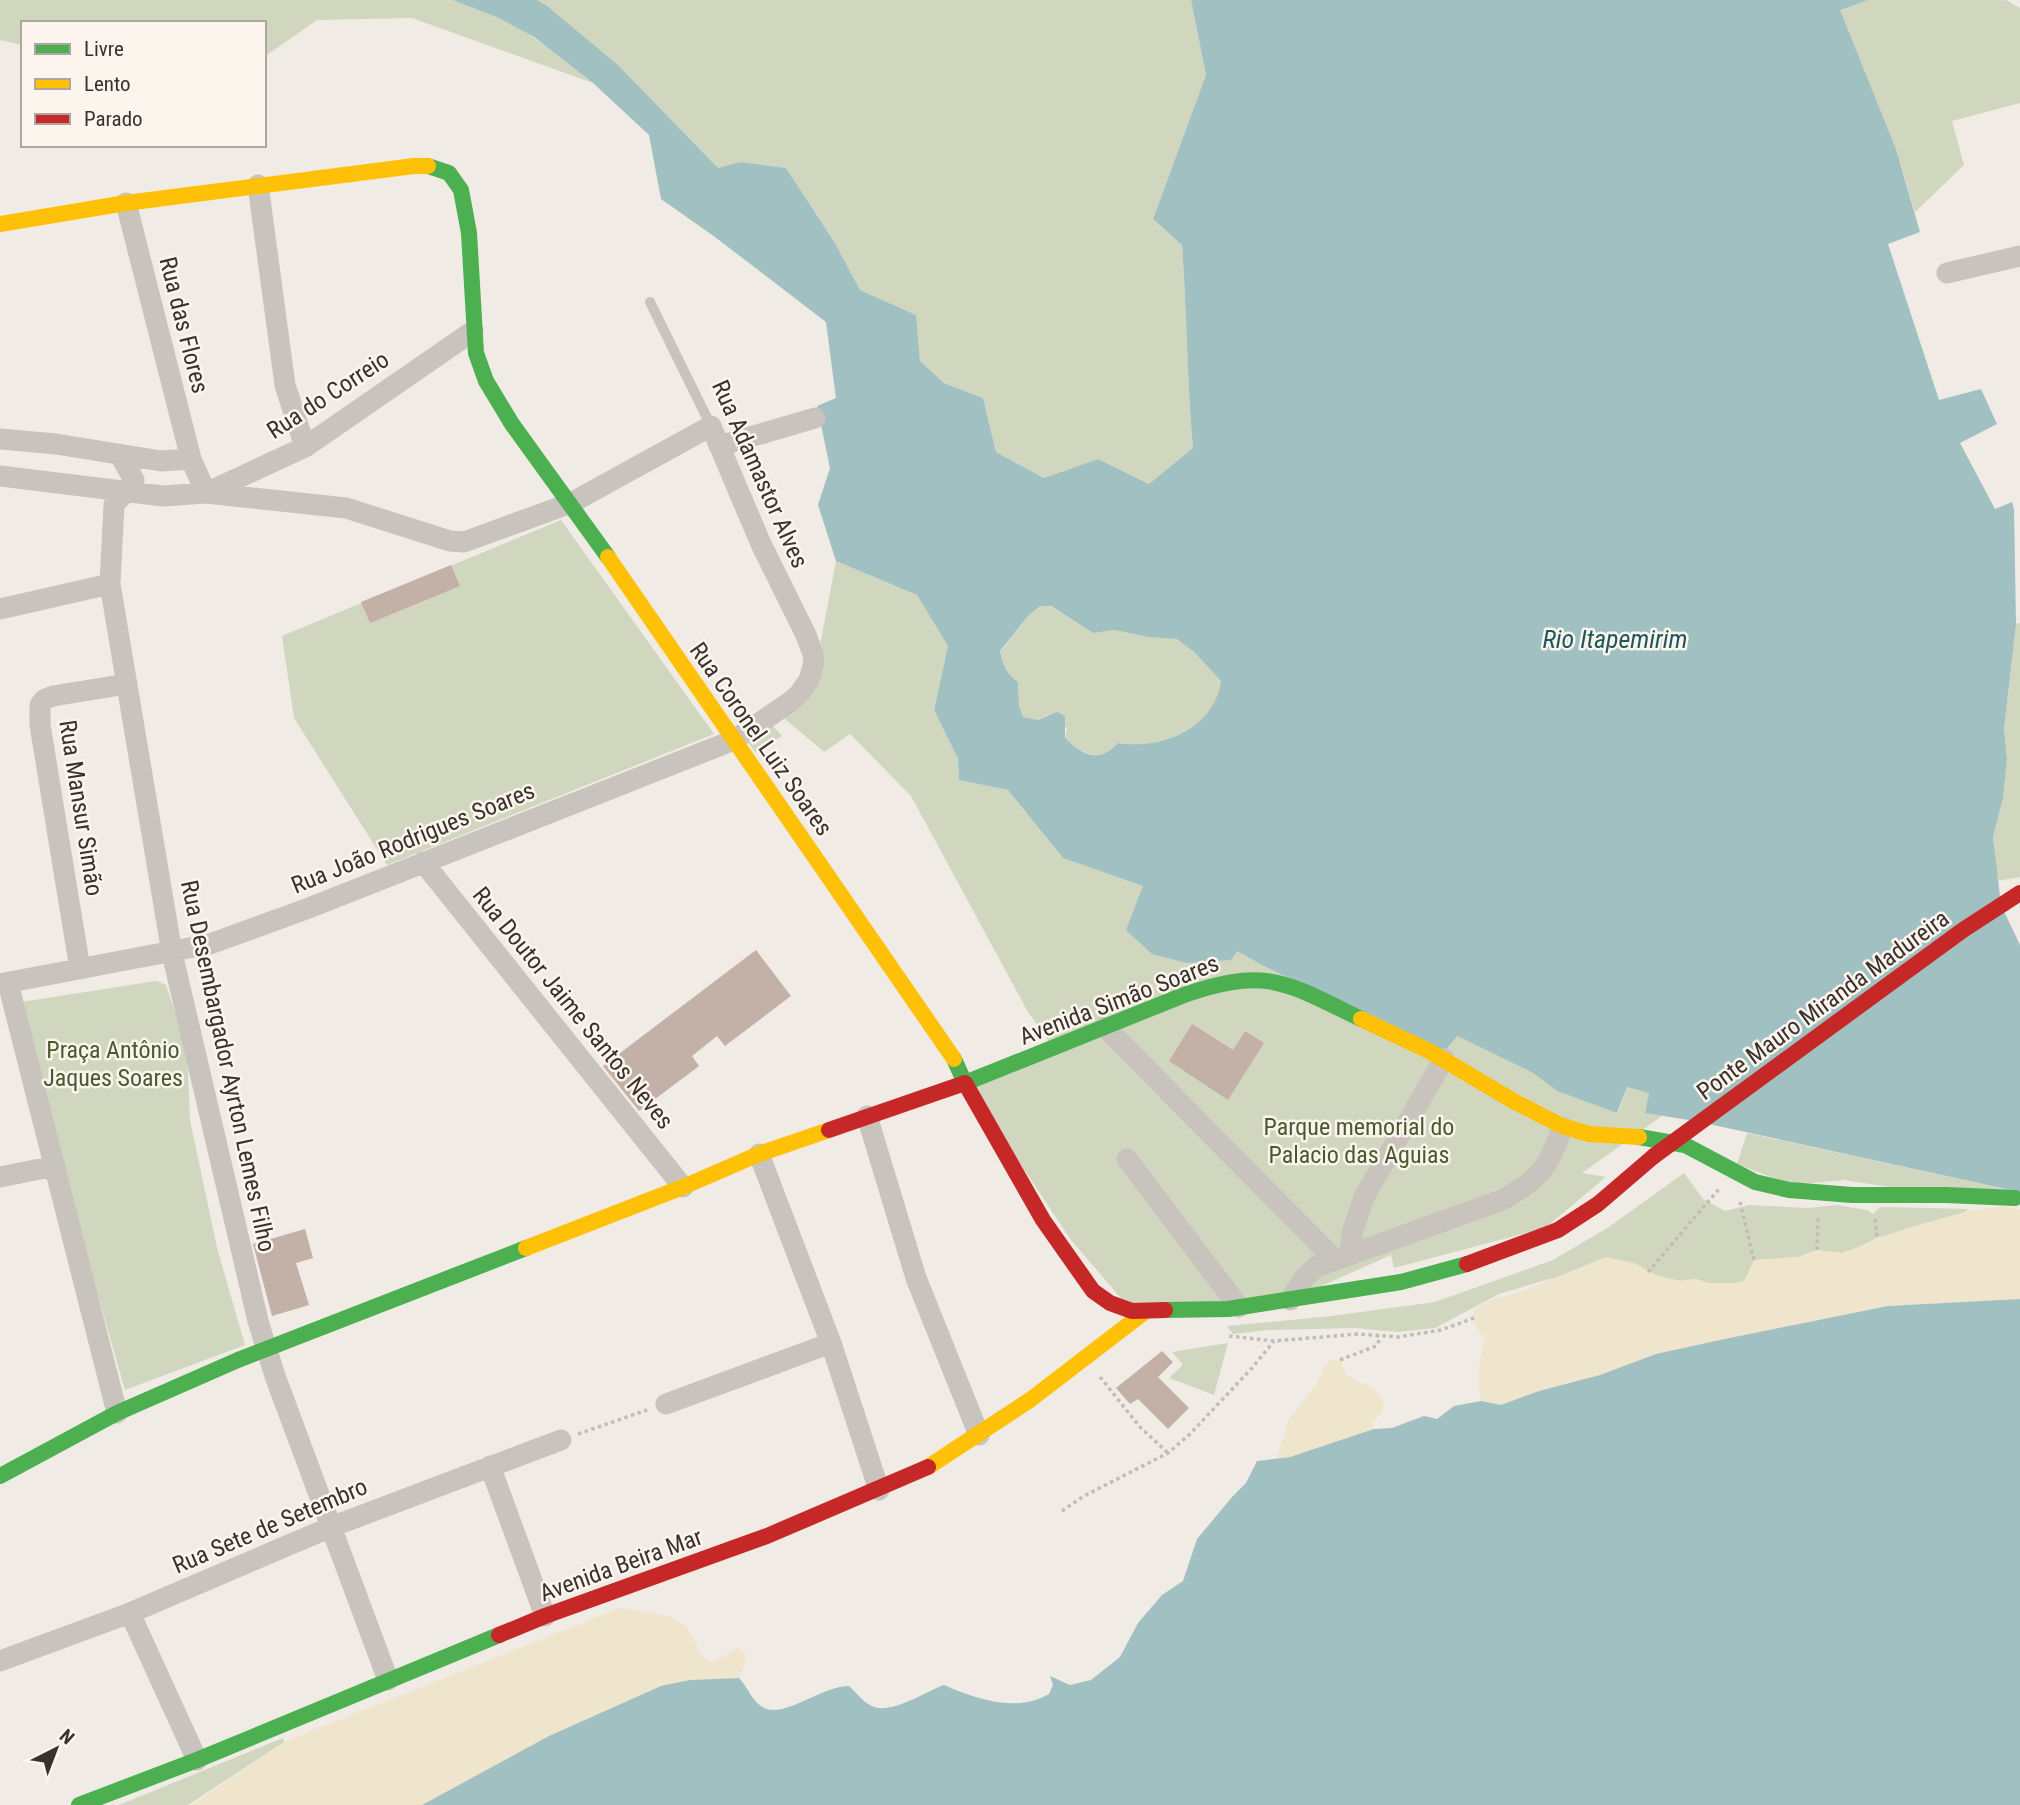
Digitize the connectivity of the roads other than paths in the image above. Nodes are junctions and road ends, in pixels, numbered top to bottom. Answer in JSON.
{"nodes":[{"id":1,"x":258,"y":185,"type":"junction"},
{"id":2,"x":126,"y":203,"type":"junction"},
{"id":3,"x":0,"y":224,"type":"edge"},
{"id":4,"x":2020,"y":256,"type":"edge"},
{"id":5,"x":1947,"y":273,"type":"dead end"},
{"id":6,"x":650,"y":302,"type":"dead end"},
{"id":7,"x":473,"y":331,"type":"junction"},
{"id":8,"x":815,"y":418,"type":"dead end"},
{"id":9,"x":715,"y":436,"type":"junction"},
{"id":10,"x":0,"y":439,"type":"edge"},
{"id":11,"x":305,"y":446,"type":"junction"},
{"id":12,"x":120,"y":455,"type":"junction"},
{"id":13,"x":191,"y":459,"type":"junction"},
{"id":14,"x":0,"y":476,"type":"edge"},
{"id":15,"x":128,"y":490,"type":"junction"},
{"id":16,"x":206,"y":493,"type":"junction"},
{"id":17,"x":571,"y":503,"type":"junction"},
{"id":18,"x":110,"y":584,"type":"junction"},
{"id":19,"x":0,"y":609,"type":"edge"},
{"id":20,"x":812,"y":670,"type":"joint"},
{"id":21,"x":127,"y":684,"type":"junction"},
{"id":22,"x":734,"y":740,"type":"junction"},
{"id":23,"x":423,"y":862,"type":"junction"},
{"id":24,"x":2020,"y":893,"type":"edge"},
{"id":25,"x":172,"y":953,"type":"junction"},
{"id":26,"x":80,"y":969,"type":"junction"},
{"id":27,"x":4,"y":983,"type":"edge"},
{"id":28,"x":1105,"y":1027,"type":"junction"},
{"id":29,"x":1444,"y":1059,"type":"junction"},
{"id":30,"x":965,"y":1083,"type":"junction"},
{"id":31,"x":867,"y":1116,"type":"junction"},
{"id":32,"x":1563,"y":1127,"type":"junction"},
{"id":33,"x":759,"y":1154,"type":"junction"},
{"id":34,"x":1127,"y":1159,"type":"dead end"},
{"id":35,"x":55,"y":1166,"type":"junction"},
{"id":36,"x":0,"y":1177,"type":"edge"},
{"id":37,"x":683,"y":1187,"type":"junction"},
{"id":38,"x":2015,"y":1198,"type":"dead end"},
{"id":39,"x":1343,"y":1257,"type":"junction"},
{"id":40,"x":1290,"y":1300,"type":"junction"},
{"id":41,"x":1239,"y":1307,"type":"junction"},
{"id":42,"x":1146,"y":1311,"type":"junction"},
{"id":43,"x":831,"y":1343,"type":"junction"},
{"id":44,"x":267,"y":1350,"type":"junction"},
{"id":45,"x":666,"y":1404,"type":"road end"},
{"id":46,"x":117,"y":1413,"type":"junction"},
{"id":47,"x":979,"y":1435,"type":"junction"},
{"id":48,"x":561,"y":1440,"type":"road end"},
{"id":49,"x":490,"y":1466,"type":"junction"},
{"id":50,"x":1,"y":1475,"type":"edge"},
{"id":51,"x":879,"y":1490,"type":"junction"},
{"id":52,"x":331,"y":1527,"type":"junction"},
{"id":53,"x":130,"y":1613,"type":"junction"},
{"id":54,"x":545,"y":1616,"type":"junction"},
{"id":55,"x":0,"y":1661,"type":"edge"},
{"id":56,"x":388,"y":1680,"type":"junction"},
{"id":57,"x":197,"y":1760,"type":"junction"},
{"id":58,"x":79,"y":1805,"type":"edge"}],
"edges":[{"from":1,"to":2,"type":"street","name":"Rua Coronel Luiz Soares"},
{"from":1,"to":7,"type":"street","name":"Rua Coronel Luiz Soares"},
{"from":1,"to":11,"type":"street"},
{"from":2,"to":3,"type":"street","name":"Rua Coronel Luiz Soares"},
{"from":2,"to":13,"type":"street","name":"Rua das Flores"},
{"from":4,"to":5,"type":"street"},
{"from":6,"to":9,"type":"lane","name":"Rua Adamastor Alves"},
{"from":7,"to":11,"type":"street","name":"Rua do Correio"},
{"from":7,"to":17,"type":"street","name":"Rua Coronel Luiz Soares"},
{"from":8,"to":9,"type":"street"},
{"from":9,"to":17,"type":"street"},
{"from":9,"to":20,"type":"street","name":"Rua Adamastor Alves"},
{"from":10,"to":12,"type":"street"},
{"from":11,"to":16,"type":"street","name":"Rua do Correio"},
{"from":12,"to":13,"type":"street"},
{"from":12,"to":15,"type":"street"},
{"from":13,"to":16,"type":"street","name":"Rua das Flores"},
{"from":14,"to":15,"type":"street"},
{"from":15,"to":16,"type":"street"},
{"from":15,"to":18,"type":"street","name":"Rua Desembargador Ayrton Lemes Filho"},
{"from":16,"to":17,"type":"street"},
{"from":17,"to":22,"type":"street","name":"Rua Coronel Luiz Soares"},
{"from":18,"to":19,"type":"street"},
{"from":18,"to":21,"type":"street","name":"Rua Desembargador Ayrton Lemes Filho"},
{"from":20,"to":22,"type":"street","name":"Rua João Rodrigues Soares"},
{"from":21,"to":25,"type":"street","name":"Rua Desembargador Ayrton Lemes Filho"},
{"from":21,"to":26,"type":"street","name":"Rua Mansur Simão"},
{"from":22,"to":23,"type":"street","name":"Rua João Rodrigues Soares"},
{"from":22,"to":30,"type":"street","name":"Rua Coronel Luiz Soares"},
{"from":23,"to":25,"type":"street","name":"Rua João Rodrigues Soares"},
{"from":23,"to":37,"type":"street","name":"Rua Doutor Jaime Santos Neves"},
{"from":24,"to":40,"type":"street","name":"Ponte Mauro Miranda Madureira","bridge":true},
{"from":25,"to":26,"type":"street","name":"Rua João Rodrigues Soares"},
{"from":25,"to":44,"type":"street","name":"Rua Desembargador Ayrton Lemes Filho"},
{"from":26,"to":27,"type":"street","name":"Rua João Rodrigues Soares"},
{"from":27,"to":35,"type":"street"},
{"from":28,"to":29,"type":"street","name":"Avenida Simão Soares"},
{"from":28,"to":30,"type":"street","name":"Avenida Simão Soares"},
{"from":28,"to":39,"type":"street"},
{"from":29,"to":32,"type":"street","name":"Avenida Simão Soares"},
{"from":29,"to":39,"type":"street"},
{"from":30,"to":31,"type":"street","name":"Avenida Simão Soares"},
{"from":30,"to":42,"type":"street","name":"Rua Coronel Luiz Soares"},
{"from":31,"to":33,"type":"street","name":"Avenida Simão Soares"},
{"from":31,"to":47,"type":"street"},
{"from":32,"to":38,"type":"street","name":"Avenida Simão Soares"},
{"from":32,"to":39,"type":"street"},
{"from":33,"to":37,"type":"street","name":"Avenida Simão Soares"},
{"from":33,"to":43,"type":"street"},
{"from":34,"to":41,"type":"street"},
{"from":35,"to":36,"type":"street"},
{"from":35,"to":46,"type":"street"},
{"from":37,"to":44,"type":"street","name":"Avenida Simão Soares"},
{"from":39,"to":40,"type":"street"},
{"from":40,"to":41,"type":"street","name":"Rua Coronel Luiz Soares"},
{"from":41,"to":42,"type":"street","name":"Rua Coronel Luiz Soares"},
{"from":42,"to":47,"type":"street","name":"Avenida Beira Mar"},
{"from":43,"to":45,"type":"street"},
{"from":43,"to":51,"type":"street"},
{"from":44,"to":46,"type":"street","name":"Avenida Simão Soares"},
{"from":44,"to":52,"type":"street","name":"Rua Desembargador Ayrton Lemes Filho"},
{"from":46,"to":50,"type":"street","name":"Avenida Simão Soares"},
{"from":47,"to":51,"type":"street","name":"Avenida Beira Mar"},
{"from":48,"to":49,"type":"street","name":"Rua Sete de Setembro"},
{"from":49,"to":52,"type":"street","name":"Rua Sete de Setembro"},
{"from":49,"to":54,"type":"street"},
{"from":51,"to":54,"type":"street","name":"Avenida Beira Mar"},
{"from":52,"to":53,"type":"street","name":"Rua Sete de Setembro"},
{"from":52,"to":56,"type":"street","name":"Rua Desembargador Ayrton Lemes Filho"},
{"from":53,"to":55,"type":"street","name":"Rua Sete de Setembro"},
{"from":53,"to":57,"type":"street"},
{"from":54,"to":56,"type":"street","name":"Avenida Beira Mar"},
{"from":56,"to":57,"type":"street","name":"Avenida Beira Mar"},
{"from":57,"to":58,"type":"street","name":"Avenida Beira Mar"}]}
